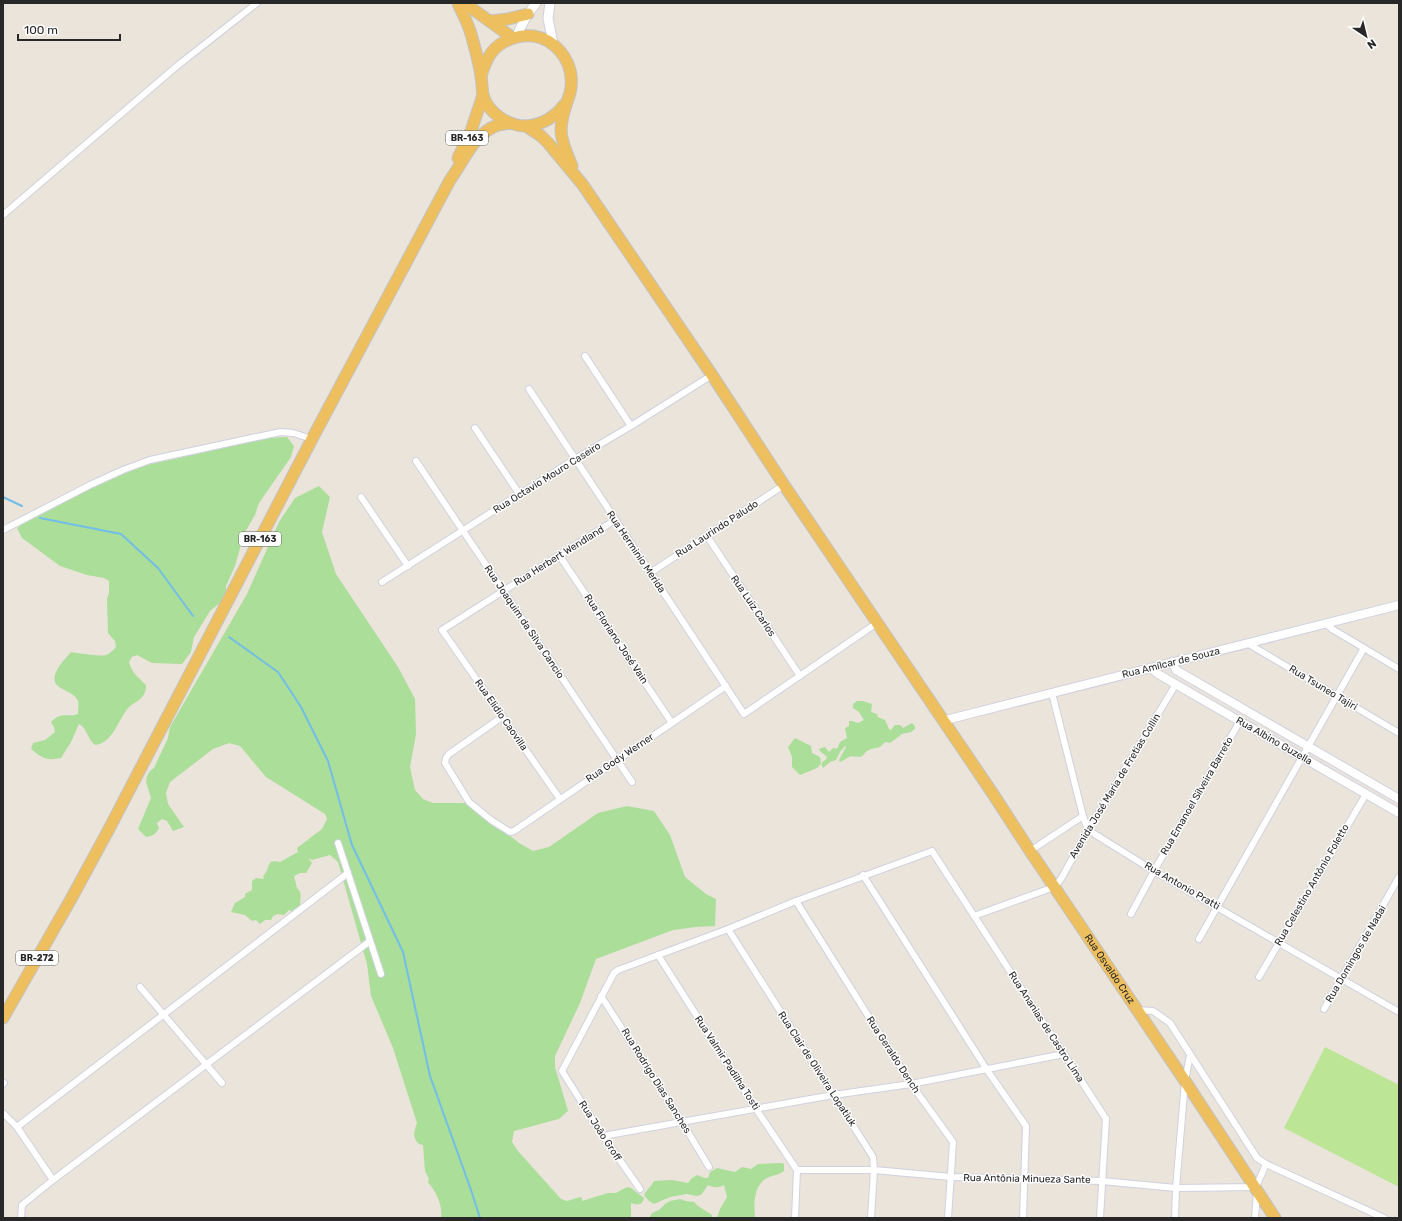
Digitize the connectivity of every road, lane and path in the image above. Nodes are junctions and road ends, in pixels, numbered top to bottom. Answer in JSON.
{"nodes":[{"id":1,"x":257,"y":3,"type":"edge"},
{"id":2,"x":458,"y":3,"type":"edge"},
{"id":3,"x":468,"y":3,"type":"edge"},
{"id":4,"x":536,"y":3,"type":"edge"},
{"id":5,"x":550,"y":3,"type":"edge"},
{"id":6,"x":528,"y":14,"type":"junction"},
{"id":7,"x":491,"y":21,"type":"junction"},
{"id":8,"x":515,"y":37,"type":"junction"},
{"id":9,"x":553,"y":44,"type":"junction"},
{"id":10,"x":481,"y":76,"type":"junction"},
{"id":11,"x":483,"y":95,"type":"junction"},
{"id":12,"x":566,"y":102,"type":"junction"},
{"id":13,"x":511,"y":123,"type":"junction"},
{"id":14,"x":526,"y":126,"type":"junction"},
{"id":15,"x":450,"y":180,"type":"junction"},
{"id":16,"x":583,"y":185,"type":"junction"},
{"id":17,"x":3,"y":215,"type":"edge"},
{"id":18,"x":585,"y":356,"type":"dead end"},
{"id":19,"x":712,"y":375,"type":"junction"},
{"id":20,"x":529,"y":389,"type":"dead end"},
{"id":21,"x":631,"y":426,"type":"junction"},
{"id":22,"x":475,"y":428,"type":"dead end"},
{"id":23,"x":312,"y":439,"type":"junction"},
{"id":24,"x":575,"y":459,"type":"junction"},
{"id":25,"x":416,"y":461,"type":"dead end"},
{"id":26,"x":784,"y":485,"type":"junction"},
{"id":27,"x":520,"y":495,"type":"junction"},
{"id":28,"x":361,"y":497,"type":"dead end"},
{"id":29,"x":615,"y":520,"type":"junction"},
{"id":30,"x":3,"y":530,"type":"edge"},
{"id":31,"x":463,"y":531,"type":"junction"},
{"id":32,"x":706,"y":536,"type":"junction"},
{"id":33,"x":559,"y":555,"type":"junction"},
{"id":34,"x":408,"y":566,"type":"junction"},
{"id":35,"x":650,"y":573,"type":"junction"},
{"id":36,"x":382,"y":582,"type":"dead end"},
{"id":37,"x":503,"y":591,"type":"junction"},
{"id":38,"x":1399,"y":605,"type":"edge"},
{"id":39,"x":877,"y":623,"type":"junction"},
{"id":40,"x":1325,"y":623,"type":"junction"},
{"id":41,"x":442,"y":630,"type":"joint"},
{"id":42,"x":1247,"y":643,"type":"junction"},
{"id":43,"x":1364,"y":648,"type":"junction"},
{"id":44,"x":1172,"y":662,"type":"junction"},
{"id":45,"x":1151,"y":668,"type":"junction"},
{"id":46,"x":1399,"y":669,"type":"edge"},
{"id":47,"x":800,"y":676,"type":"junction"},
{"id":48,"x":1176,"y":684,"type":"junction"},
{"id":49,"x":726,"y":686,"type":"junction"},
{"id":50,"x":1052,"y":693,"type":"junction"},
{"id":51,"x":1337,"y":696,"type":"junction"},
{"id":52,"x":502,"y":717,"type":"junction"},
{"id":53,"x":942,"y":720,"type":"junction"},
{"id":54,"x":1240,"y":721,"type":"junction"},
{"id":55,"x":672,"y":723,"type":"junction"},
{"id":56,"x":1399,"y":733,"type":"edge"},
{"id":57,"x":1308,"y":747,"type":"junction"},
{"id":58,"x":1302,"y":757,"type":"junction"},
{"id":59,"x":617,"y":760,"type":"junction"},
{"id":60,"x":632,"y":782,"type":"dead end"},
{"id":61,"x":1366,"y":794,"type":"junction"},
{"id":62,"x":560,"y":799,"type":"junction"},
{"id":63,"x":1399,"y":799,"type":"edge"},
{"id":64,"x":1399,"y":813,"type":"edge"},
{"id":65,"x":1083,"y":816,"type":"junction"},
{"id":66,"x":1088,"y":830,"type":"junction"},
{"id":67,"x":338,"y":843,"type":"dead end"},
{"id":68,"x":1030,"y":851,"type":"junction"},
{"id":69,"x":1154,"y":871,"type":"junction"},
{"id":70,"x":348,"y":873,"type":"junction"},
{"id":71,"x":863,"y":876,"type":"junction"},
{"id":72,"x":1399,"y":878,"type":"edge"},
{"id":73,"x":1054,"y":887,"type":"junction"},
{"id":74,"x":71,"y":899,"type":"joint"},
{"id":75,"x":796,"y":901,"type":"junction"},
{"id":76,"x":1217,"y":907,"type":"junction"},
{"id":77,"x":1131,"y":914,"type":"dead end"},
{"id":78,"x":974,"y":916,"type":"junction"},
{"id":79,"x":728,"y":929,"type":"junction"},
{"id":80,"x":1199,"y":939,"type":"dead end"},
{"id":81,"x":370,"y":941,"type":"junction"},
{"id":82,"x":1279,"y":942,"type":"junction"},
{"id":83,"x":658,"y":955,"type":"junction"},
{"id":84,"x":380,"y":974,"type":"dead end"},
{"id":85,"x":1259,"y":977,"type":"dead end"},
{"id":86,"x":1342,"y":979,"type":"junction"},
{"id":87,"x":140,"y":987,"type":"dead end"},
{"id":88,"x":601,"y":996,"type":"junction"},
{"id":89,"x":1324,"y":1009,"type":"dead end"},
{"id":90,"x":1136,"y":1010,"type":"junction"},
{"id":91,"x":1399,"y":1012,"type":"edge"},
{"id":92,"x":163,"y":1014,"type":"junction"},
{"id":93,"x":3,"y":1018,"type":"edge"},
{"id":94,"x":1064,"y":1054,"type":"junction"},
{"id":95,"x":1190,"y":1055,"type":"junction"},
{"id":96,"x":206,"y":1065,"type":"junction"},
{"id":97,"x":987,"y":1070,"type":"junction"},
{"id":98,"x":1185,"y":1081,"type":"junction"},
{"id":99,"x":222,"y":1083,"type":"dead end"},
{"id":100,"x":910,"y":1084,"type":"junction"},
{"id":101,"x":833,"y":1095,"type":"junction"},
{"id":102,"x":756,"y":1109,"type":"junction"},
{"id":103,"x":3,"y":1113,"type":"edge"},
{"id":104,"x":682,"y":1122,"type":"junction"},
{"id":105,"x":16,"y":1127,"type":"junction"},
{"id":106,"x":603,"y":1136,"type":"junction"},
{"id":107,"x":1266,"y":1164,"type":"junction"},
{"id":108,"x":709,"y":1167,"type":"dead end"},
{"id":109,"x":797,"y":1170,"type":"junction"},
{"id":110,"x":874,"y":1170,"type":"junction"},
{"id":111,"x":951,"y":1177,"type":"junction"},
{"id":112,"x":1024,"y":1178,"type":"junction"},
{"id":113,"x":53,"y":1180,"type":"junction"},
{"id":114,"x":1102,"y":1181,"type":"junction"},
{"id":115,"x":1176,"y":1188,"type":"junction"},
{"id":116,"x":1257,"y":1188,"type":"junction"},
{"id":117,"x":640,"y":1189,"type":"dead end"},
{"id":118,"x":21,"y":1218,"type":"edge"},
{"id":119,"x":795,"y":1218,"type":"edge"},
{"id":120,"x":871,"y":1218,"type":"edge"},
{"id":121,"x":948,"y":1218,"type":"edge"},
{"id":122,"x":1023,"y":1218,"type":"edge"},
{"id":123,"x":1100,"y":1218,"type":"edge"},
{"id":124,"x":1175,"y":1218,"type":"edge"},
{"id":125,"x":1256,"y":1218,"type":"edge"},
{"id":126,"x":1276,"y":1218,"type":"edge"},
{"id":127,"x":1384,"y":1218,"type":"edge"}],
"edges":[{"from":1,"to":17,"type":"street"},
{"from":2,"to":10,"type":"highway","number":"BR-163"},
{"from":3,"to":7,"type":"highway"},
{"from":4,"to":6,"type":"main road"},
{"from":5,"to":9,"type":"main road"},
{"from":6,"to":7,"type":"highway"},
{"from":6,"to":8,"type":"main road"},
{"from":7,"to":8,"type":"highway"},
{"from":8,"to":9,"type":"highway","number":"BR-163"},
{"from":8,"to":10,"type":"highway","number":"BR-163"},
{"from":9,"to":12,"type":"highway","number":"BR-163"},
{"from":10,"to":11,"type":"highway","number":"BR-163"},
{"from":11,"to":13,"type":"highway","number":"BR-163"},
{"from":11,"to":15,"type":"highway","number":"BR-163"},
{"from":12,"to":14,"type":"highway","number":"BR-163"},
{"from":12,"to":16,"type":"highway"},
{"from":13,"to":14,"type":"highway","number":"BR-163"},
{"from":13,"to":15,"type":"highway","number":"BR-163"},
{"from":14,"to":16,"type":"highway"},
{"from":15,"to":23,"type":"highway","number":"BR-163"},
{"from":16,"to":19,"type":"highway","name":"Rua Osvaldo Cruz"},
{"from":18,"to":21,"type":"street"},
{"from":19,"to":21,"type":"street","name":"Rua Octavio Mouro Caseiro"},
{"from":19,"to":26,"type":"highway","name":"Rua Osvaldo Cruz"},
{"from":20,"to":24,"type":"street","name":"Rua Herminio Merida"},
{"from":21,"to":24,"type":"street","name":"Rua Octavio Mouro Caseiro"},
{"from":22,"to":27,"type":"street"},
{"from":23,"to":30,"type":"street"},
{"from":23,"to":74,"type":"highway","number":"BR-163"},
{"from":24,"to":27,"type":"street","name":"Rua Octavio Mouro Caseiro"},
{"from":24,"to":29,"type":"street","name":"Rua Herminio Merida"},
{"from":25,"to":31,"type":"street","name":"Rua Joaquim da Silva Cancio"},
{"from":26,"to":32,"type":"street","name":"Rua Laurindo Paludo"},
{"from":26,"to":39,"type":"highway","name":"Rua Osvaldo Cruz"},
{"from":27,"to":31,"type":"street","name":"Rua Octavio Mouro Caseiro"},
{"from":28,"to":34,"type":"street"},
{"from":29,"to":33,"type":"street","name":"Rua Herbert Wendland"},
{"from":29,"to":35,"type":"street","name":"Rua Herminio Merida"},
{"from":31,"to":34,"type":"street","name":"Rua Octavio Mouro Caseiro"},
{"from":31,"to":37,"type":"street","name":"Rua Joaquim da Silva Cancio"},
{"from":32,"to":35,"type":"street","name":"Rua Laurindo Paludo"},
{"from":32,"to":47,"type":"street","name":"Rua Luiz Carlos"},
{"from":33,"to":37,"type":"street","name":"Rua Herbert Wendland"},
{"from":33,"to":55,"type":"street","name":"Rua Floriano José Vain"},
{"from":34,"to":36,"type":"street","name":"Rua Octavio Mouro Caseiro"},
{"from":35,"to":49,"type":"street","name":"Rua Herminio Merida"},
{"from":37,"to":41,"type":"street","name":"Rua Herbert Wendland"},
{"from":37,"to":59,"type":"street","name":"Rua Joaquim da Silva Cancio"},
{"from":38,"to":40,"type":"street","name":"Rua Amílcar de Souza"},
{"from":39,"to":47,"type":"street"},
{"from":39,"to":53,"type":"highway","name":"Rua Osvaldo Cruz"},
{"from":40,"to":42,"type":"street","name":"Rua Amílcar de Souza"},
{"from":40,"to":43,"type":"street"},
{"from":41,"to":52,"type":"street","name":"Rua Elidio Caovilla"},
{"from":42,"to":44,"type":"street","name":"Rua Amílcar de Souza"},
{"from":42,"to":51,"type":"street","name":"Rua Tsuneo Tajiri"},
{"from":43,"to":46,"type":"street"},
{"from":43,"to":51,"type":"street"},
{"from":44,"to":45,"type":"street","name":"Rua Amílcar de Souza"},
{"from":44,"to":57,"type":"street","name":"Rua Albino Guzella"},
{"from":45,"to":48,"type":"street","name":"Rua Albino Guzella"},
{"from":45,"to":50,"type":"street","name":"Rua Amílcar de Souza"},
{"from":47,"to":49,"type":"street","name":"Rua Herminio Merida"},
{"from":48,"to":54,"type":"street","name":"Rua Albino Guzella"},
{"from":48,"to":66,"type":"street","name":"Avenida José Maria de Fretias Collin"},
{"from":49,"to":55,"type":"street","name":"Rua Gody Werner"},
{"from":50,"to":53,"type":"street","name":"Rua Amílcar de Souza"},
{"from":50,"to":65,"type":"street"},
{"from":51,"to":56,"type":"street","name":"Rua Tsuneo Tajiri"},
{"from":51,"to":57,"type":"street"},
{"from":52,"to":62,"type":"street","name":"Rua Elidio Caovilla"},
{"from":52,"to":62,"type":"street","name":"Rua Gody Werner"},
{"from":53,"to":68,"type":"highway","name":"Rua Osvaldo Cruz"},
{"from":54,"to":58,"type":"street","name":"Rua Albino Guzella"},
{"from":54,"to":69,"type":"street","name":"Rua Emanoel Silveira Barreto"},
{"from":55,"to":59,"type":"street","name":"Rua Gody Werner"},
{"from":57,"to":58,"type":"street"},
{"from":57,"to":63,"type":"street","name":"Rua Albino Guzella"},
{"from":58,"to":61,"type":"street","name":"Rua Albino Guzella"},
{"from":58,"to":76,"type":"street"},
{"from":59,"to":60,"type":"street","name":"Rua Joaquim da Silva Cancio"},
{"from":59,"to":62,"type":"street","name":"Rua Gody Werner"},
{"from":61,"to":64,"type":"street","name":"Rua Albino Guzella"},
{"from":61,"to":82,"type":"street","name":"Rua Celestino Antônio Foletto"},
{"from":65,"to":66,"type":"street"},
{"from":65,"to":68,"type":"street"},
{"from":66,"to":69,"type":"street","name":"Rua Antonio Pratti"},
{"from":66,"to":73,"type":"street","name":"Avenida José Maria de Fretias Collin"},
{"from":67,"to":70,"type":"street"},
{"from":68,"to":73,"type":"highway","name":"Rua Osvaldo Cruz"},
{"from":69,"to":76,"type":"street","name":"Rua Antonio Pratti"},
{"from":69,"to":77,"type":"street","name":"Rua Emanoel Silveira Barreto"},
{"from":70,"to":81,"type":"street"},
{"from":70,"to":92,"type":"street"},
{"from":71,"to":75,"type":"street"},
{"from":71,"to":78,"type":"street","name":"Rua Ananias de Castro Lima"},
{"from":71,"to":97,"type":"street"},
{"from":72,"to":86,"type":"street","name":"Rua Domingos de Nadai"},
{"from":73,"to":78,"type":"street"},
{"from":73,"to":90,"type":"highway","name":"Rua Osvaldo Cruz"},
{"from":74,"to":93,"type":"highway","number":"BR-272"},
{"from":75,"to":79,"type":"street"},
{"from":75,"to":100,"type":"street","name":"Rua Geraldo Dench"},
{"from":76,"to":80,"type":"street"},
{"from":76,"to":82,"type":"street","name":"Rua Antonio Pratti"},
{"from":78,"to":94,"type":"street","name":"Rua Ananias de Castro Lima"},
{"from":79,"to":83,"type":"street"},
{"from":79,"to":101,"type":"street","name":"Rua Clair de Oliveira Lopatiuk"},
{"from":81,"to":84,"type":"street"},
{"from":81,"to":96,"type":"street"},
{"from":82,"to":85,"type":"street","name":"Rua Celestino Antônio Foletto"},
{"from":82,"to":86,"type":"street","name":"Rua Antonio Pratti"},
{"from":83,"to":88,"type":"street"},
{"from":83,"to":102,"type":"street","name":"Rua Valmir Padilha Tosti"},
{"from":86,"to":89,"type":"street","name":"Rua Domingos de Nadai"},
{"from":86,"to":91,"type":"street","name":"Rua Antonio Pratti"},
{"from":87,"to":92,"type":"street"},
{"from":88,"to":104,"type":"street","name":"Rua Rodrigo Dias Sanches"},
{"from":88,"to":106,"type":"street","name":"Rua João Groff"},
{"from":90,"to":95,"type":"street"},
{"from":90,"to":98,"type":"highway","name":"Rua Osvaldo Cruz"},
{"from":92,"to":96,"type":"street"},
{"from":92,"to":105,"type":"street"},
{"from":94,"to":97,"type":"street"},
{"from":94,"to":114,"type":"street","name":"Rua Ananias de Castro Lima"},
{"from":95,"to":98,"type":"street"},
{"from":95,"to":107,"type":"street"},
{"from":96,"to":99,"type":"street"},
{"from":96,"to":113,"type":"street"},
{"from":97,"to":100,"type":"street"},
{"from":97,"to":112,"type":"street"},
{"from":98,"to":115,"type":"street"},
{"from":98,"to":116,"type":"highway","name":"Rua Osvaldo Cruz"},
{"from":100,"to":101,"type":"street"},
{"from":100,"to":111,"type":"street","name":"Rua Geraldo Dench"},
{"from":101,"to":102,"type":"street"},
{"from":101,"to":110,"type":"street","name":"Rua Clair de Oliveira Lopatiuk"},
{"from":102,"to":104,"type":"street"},
{"from":102,"to":109,"type":"street","name":"Rua Valmir Padilha Tosti"},
{"from":103,"to":105,"type":"street"},
{"from":104,"to":106,"type":"street"},
{"from":104,"to":108,"type":"street","name":"Rua Rodrigo Dias Sanches"},
{"from":105,"to":113,"type":"street"},
{"from":106,"to":117,"type":"street","name":"Rua João Groff"},
{"from":107,"to":116,"type":"street"},
{"from":107,"to":127,"type":"street"},
{"from":109,"to":110,"type":"street","name":"Rua Antônia Minueza Sante"},
{"from":109,"to":119,"type":"street"},
{"from":110,"to":111,"type":"street","name":"Rua Antônia Minueza Sante"},
{"from":110,"to":120,"type":"street","name":"Rua Clair de Oliveira Lopatiuk"},
{"from":111,"to":112,"type":"street","name":"Rua Antônia Minueza Sante"},
{"from":111,"to":121,"type":"street","name":"Rua Geraldo Dench"},
{"from":112,"to":114,"type":"street","name":"Rua Antônia Minueza Sante"},
{"from":112,"to":122,"type":"street"},
{"from":113,"to":118,"type":"street"},
{"from":114,"to":115,"type":"street","name":"Rua Antônia Minueza Sante"},
{"from":114,"to":123,"type":"street","name":"Rua Ananias de Castro Lima"},
{"from":115,"to":116,"type":"street","name":"Rua Antônia Minueza Sante"},
{"from":115,"to":124,"type":"street"},
{"from":116,"to":125,"type":"street"},
{"from":116,"to":126,"type":"highway","name":"Rua Osvaldo Cruz"}]}
